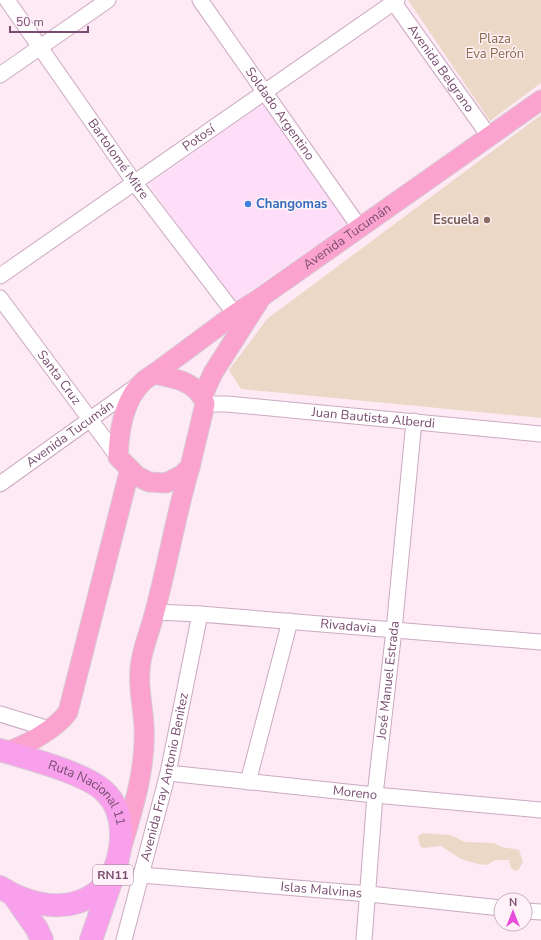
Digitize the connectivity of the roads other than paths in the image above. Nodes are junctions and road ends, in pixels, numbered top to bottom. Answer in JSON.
{"nodes":[{"id":1,"x":7,"y":0,"type":"edge"},
{"id":2,"x":108,"y":0,"type":"edge"},
{"id":3,"x":200,"y":0,"type":"edge"},
{"id":4,"x":394,"y":1,"type":"edge"},
{"id":5,"x":41,"y":46,"type":"junction"},
{"id":6,"x":0,"y":75,"type":"edge"},
{"id":7,"x":265,"y":91,"type":"junction"},
{"id":8,"x":541,"y":100,"type":"edge"},
{"id":9,"x":489,"y":136,"type":"junction"},
{"id":10,"x":134,"y":182,"type":"junction"},
{"id":11,"x":360,"y":228,"type":"junction"},
{"id":12,"x":0,"y":276,"type":"edge"},
{"id":13,"x":0,"y":298,"type":"edge"},
{"id":14,"x":260,"y":298,"type":"junction"},
{"id":15,"x":235,"y":314,"type":"junction"},
{"id":16,"x":147,"y":379,"type":"junction"},
{"id":17,"x":204,"y":399,"type":"junction"},
{"id":18,"x":88,"y":419,"type":"junction"},
{"id":19,"x":414,"y":421,"type":"junction"},
{"id":20,"x":541,"y":434,"type":"edge"},
{"id":21,"x":124,"y":463,"type":"junction"},
{"id":22,"x":190,"y":467,"type":"junction"},
{"id":23,"x":0,"y":484,"type":"edge"},
{"id":24,"x":155,"y":612,"type":"junction"},
{"id":25,"x":200,"y":614,"type":"junction"},
{"id":26,"x":290,"y":621,"type":"junction"},
{"id":27,"x":394,"y":630,"type":"junction"},
{"id":28,"x":541,"y":642,"type":"edge"},
{"id":29,"x":0,"y":714,"type":"edge"},
{"id":30,"x":49,"y":729,"type":"junction"},
{"id":31,"x":3,"y":751,"type":"edge"},
{"id":32,"x":168,"y":773,"type":"junction"},
{"id":33,"x":248,"y":782,"type":"junction"},
{"id":34,"x":375,"y":795,"type":"junction"},
{"id":35,"x":541,"y":810,"type":"edge"},
{"id":36,"x":120,"y":854,"type":"junction"},
{"id":37,"x":113,"y":875,"type":"junction"},
{"id":38,"x":141,"y":875,"type":"junction"},
{"id":39,"x":7,"y":892,"type":"edge"},
{"id":40,"x":368,"y":894,"type":"junction"},
{"id":41,"x":493,"y":907,"type":"edge"},
{"id":42,"x":42,"y":940,"type":"edge"},
{"id":43,"x":91,"y":940,"type":"edge"},
{"id":44,"x":124,"y":940,"type":"edge"},
{"id":45,"x":364,"y":940,"type":"edge"}],
"edges":[{"from":1,"to":5,"type":"street","name":"Bartolomé Mitre"},
{"from":2,"to":5,"type":"street"},
{"from":3,"to":7,"type":"street","name":"Soldado Argentino"},
{"from":4,"to":7,"type":"street","name":"Potosí"},
{"from":4,"to":9,"type":"street","name":"Avenida Belgrano"},
{"from":5,"to":6,"type":"street"},
{"from":5,"to":10,"type":"street","name":"Bartolomé Mitre"},
{"from":7,"to":10,"type":"street","name":"Potosí"},
{"from":7,"to":11,"type":"street","name":"Soldado Argentino"},
{"from":8,"to":9,"type":"main road","name":"Avenida Tucumán"},
{"from":9,"to":11,"type":"main road","name":"Avenida Tucumán"},
{"from":10,"to":12,"type":"street","name":"Potosí"},
{"from":10,"to":15,"type":"street","name":"Bartolomé Mitre"},
{"from":11,"to":14,"type":"main road","name":"Avenida Tucumán"},
{"from":13,"to":18,"type":"street","name":"Santa Cruz"},
{"from":14,"to":15,"type":"main road","name":"Avenida Tucumán"},
{"from":14,"to":17,"type":"main road"},
{"from":15,"to":16,"type":"main road","name":"Avenida Tucumán"},
{"from":16,"to":17,"type":"main road"},
{"from":16,"to":18,"type":"street","name":"Avenida Tucumán"},
{"from":16,"to":21,"type":"main road"},
{"from":17,"to":19,"type":"street","name":"Juan Bautista Alberdi"},
{"from":17,"to":22,"type":"main road"},
{"from":18,"to":21,"type":"street","name":"Santa Cruz"},
{"from":18,"to":23,"type":"street","name":"Avenida Tucumán"},
{"from":19,"to":20,"type":"street","name":"Juan Bautista Alberdi"},
{"from":19,"to":27,"type":"street","name":"José Manuel Estrada"},
{"from":21,"to":22,"type":"main road"},
{"from":21,"to":30,"type":"main road"},
{"from":22,"to":24,"type":"main road"},
{"from":24,"to":25,"type":"street","name":"Rivadavia"},
{"from":24,"to":36,"type":"main road"},
{"from":25,"to":26,"type":"street","name":"Rivadavia"},
{"from":25,"to":32,"type":"street","name":"Avenida Fray Antonio Benitez"},
{"from":26,"to":27,"type":"street","name":"Rivadavia"},
{"from":26,"to":33,"type":"street"},
{"from":27,"to":28,"type":"street","name":"Rivadavia"},
{"from":27,"to":34,"type":"street","name":"José Manuel Estrada"},
{"from":29,"to":30,"type":"street"},
{"from":30,"to":31,"type":"main road"},
{"from":31,"to":36,"type":"highway","name":"Ruta Nacional 11","number":"RN11"},
{"from":32,"to":33,"type":"street","name":"Moreno"},
{"from":32,"to":38,"type":"street","name":"Avenida Fray Antonio Benitez"},
{"from":33,"to":34,"type":"street","name":"Moreno"},
{"from":34,"to":35,"type":"street","name":"Moreno"},
{"from":34,"to":40,"type":"street","name":"José Manuel Estrada"},
{"from":36,"to":37,"type":"highway","name":"Ruta Nacional 11","number":"RN11"},
{"from":37,"to":39,"type":"highway","name":"Ruta Nacional 11","number":"RN11"},
{"from":37,"to":43,"type":"highway","name":"Ruta Nacional 11","number":"RN11"},
{"from":38,"to":40,"type":"street","name":"Islas Malvinas"},
{"from":38,"to":44,"type":"street","name":"Avenida Fray Antonio Benitez"},
{"from":39,"to":42,"type":"highway","name":"Ruta Nacional 11","number":"RN11"},
{"from":40,"to":41,"type":"street","name":"Islas Malvinas"},
{"from":40,"to":45,"type":"street","name":"José Manuel Estrada"}]}
